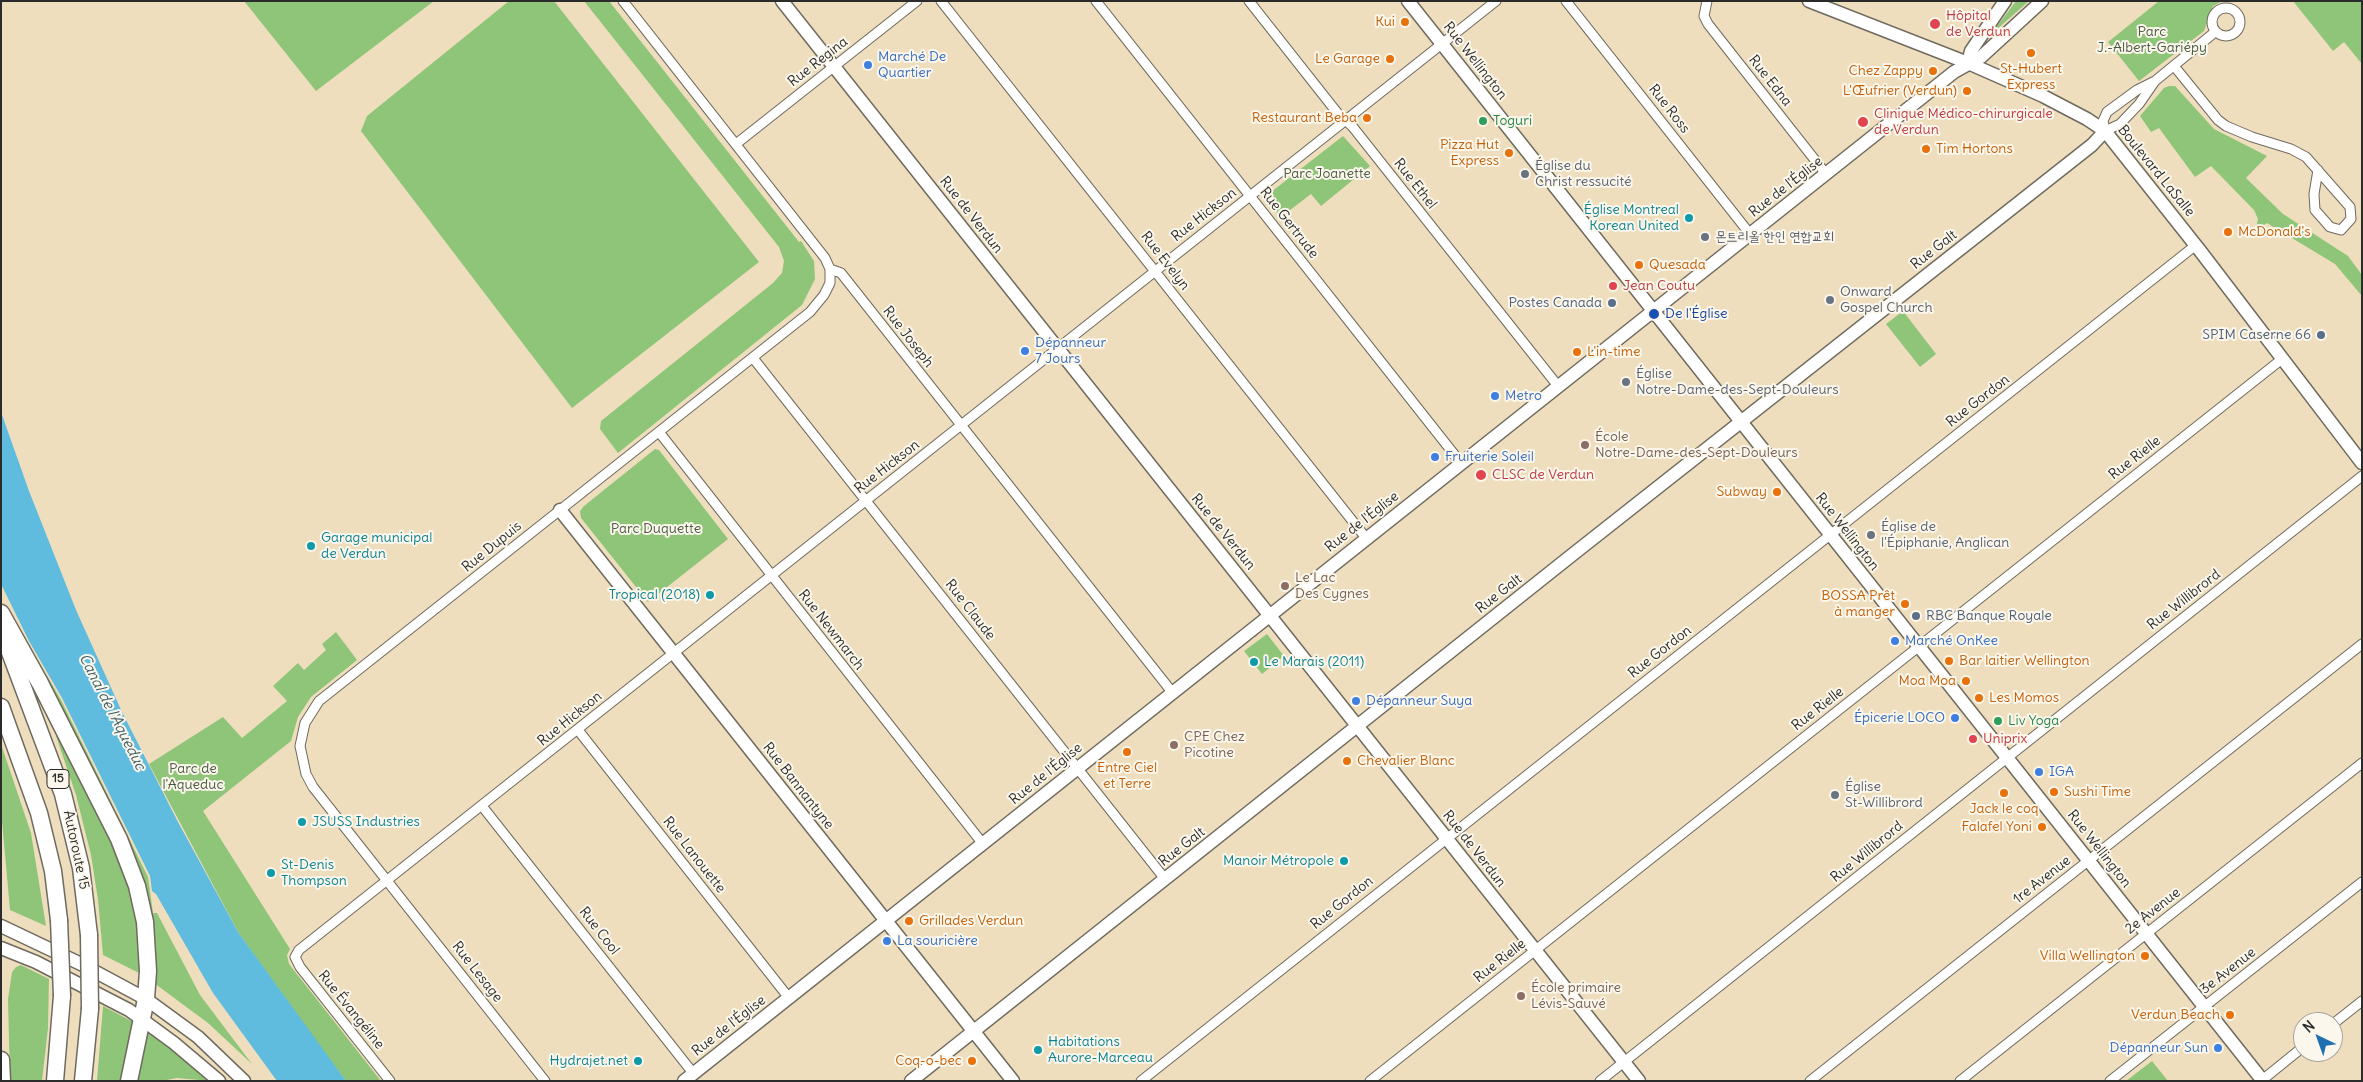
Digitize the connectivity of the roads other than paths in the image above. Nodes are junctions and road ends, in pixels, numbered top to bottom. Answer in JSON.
{"nodes":[{"id":1,"x":623,"y":1,"type":"edge"},
{"id":2,"x":782,"y":1,"type":"edge"},
{"id":3,"x":917,"y":1,"type":"edge"},
{"id":4,"x":942,"y":1,"type":"edge"},
{"id":5,"x":1096,"y":1,"type":"edge"},
{"id":6,"x":1249,"y":1,"type":"edge"},
{"id":7,"x":1408,"y":1,"type":"edge"},
{"id":8,"x":1496,"y":1,"type":"edge"},
{"id":9,"x":1566,"y":1,"type":"edge"},
{"id":10,"x":1707,"y":1,"type":"edge"},
{"id":11,"x":1809,"y":1,"type":"edge"},
{"id":12,"x":2005,"y":1,"type":"edge"},
{"id":13,"x":2042,"y":1,"type":"edge"},
{"id":14,"x":2215,"y":32,"type":"dead end"},
{"id":15,"x":1442,"y":44,"type":"junction"},
{"id":16,"x":1968,"y":63,"type":"junction"},
{"id":17,"x":2174,"y":66,"type":"junction"},
{"id":18,"x":834,"y":67,"type":"junction"},
{"id":19,"x":2155,"y":81,"type":"junction"},
{"id":20,"x":1346,"y":120,"type":"junction"},
{"id":21,"x":2105,"y":131,"type":"junction"},
{"id":22,"x":736,"y":144,"type":"junction"},
{"id":23,"x":2318,"y":170,"type":"junction"},
{"id":24,"x":1826,"y":174,"type":"junction"},
{"id":25,"x":1250,"y":196,"type":"junction"},
{"id":26,"x":1750,"y":234,"type":"junction"},
{"id":27,"x":2196,"y":245,"type":"junction"},
{"id":28,"x":830,"y":270,"type":"junction"},
{"id":29,"x":1156,"y":271,"type":"junction"},
{"id":30,"x":1653,"y":310,"type":"junction"},
{"id":31,"x":1058,"y":349,"type":"junction"},
{"id":32,"x":753,"y":358,"type":"junction"},
{"id":33,"x":2282,"y":359,"type":"junction"},
{"id":34,"x":1558,"y":386,"type":"junction"},
{"id":35,"x":1741,"y":422,"type":"junction"},
{"id":36,"x":961,"y":426,"type":"junction"},
{"id":37,"x":659,"y":432,"type":"junction"},
{"id":38,"x":1461,"y":463,"type":"junction"},
{"id":39,"x":2362,"y":463,"type":"edge"},
{"id":40,"x":2362,"y":476,"type":"edge"},
{"id":41,"x":866,"y":501,"type":"junction"},
{"id":42,"x":560,"y":510,"type":"junction"},
{"id":43,"x":1830,"y":534,"type":"junction"},
{"id":44,"x":1366,"y":538,"type":"junction"},
{"id":45,"x":771,"y":576,"type":"junction"},
{"id":46,"x":1,"y":613,"type":"edge"},
{"id":47,"x":1270,"y":614,"type":"junction"},
{"id":48,"x":1,"y":630,"type":"edge"},
{"id":49,"x":2362,"y":644,"type":"edge"},
{"id":50,"x":1919,"y":646,"type":"junction"},
{"id":51,"x":674,"y":654,"type":"junction"},
{"id":52,"x":1172,"y":692,"type":"junction"},
{"id":53,"x":1,"y":707,"type":"edge"},
{"id":54,"x":1358,"y":726,"type":"junction"},
{"id":55,"x":578,"y":730,"type":"junction"},
{"id":56,"x":2008,"y":758,"type":"junction"},
{"id":57,"x":2362,"y":763,"type":"edge"},
{"id":58,"x":1078,"y":768,"type":"junction"},
{"id":59,"x":482,"y":806,"type":"junction"},
{"id":60,"x":1446,"y":839,"type":"junction"},
{"id":61,"x":983,"y":844,"type":"junction"},
{"id":62,"x":2088,"y":861,"type":"junction"},
{"id":63,"x":1165,"y":879,"type":"junction"},
{"id":64,"x":387,"y":881,"type":"junction"},
{"id":65,"x":2362,"y":882,"type":"edge"},
{"id":66,"x":886,"y":921,"type":"junction"},
{"id":67,"x":1,"y":926,"type":"edge"},
{"id":68,"x":2146,"y":934,"type":"junction"},
{"id":69,"x":1,"y":948,"type":"edge"},
{"id":70,"x":1535,"y":951,"type":"junction"},
{"id":71,"x":296,"y":954,"type":"joint"},
{"id":72,"x":789,"y":998,"type":"junction"},
{"id":73,"x":146,"y":999,"type":"junction"},
{"id":74,"x":2362,"y":1001,"type":"edge"},
{"id":75,"x":2204,"y":1007,"type":"junction"},
{"id":76,"x":2343,"y":1016,"type":"edge"},
{"id":77,"x":142,"y":1019,"type":"junction"},
{"id":78,"x":973,"y":1032,"type":"junction"},
{"id":79,"x":2293,"y":1055,"type":"edge"},
{"id":80,"x":1,"y":1060,"type":"edge"},
{"id":81,"x":1624,"y":1062,"type":"junction"},
{"id":82,"x":689,"y":1077,"type":"edge"},
{"id":83,"x":2262,"y":1080,"type":"edge"},
{"id":84,"x":2,"y":1081,"type":"edge"},
{"id":85,"x":55,"y":1081,"type":"edge"},
{"id":86,"x":83,"y":1081,"type":"edge"},
{"id":87,"x":129,"y":1081,"type":"edge"},
{"id":88,"x":218,"y":1081,"type":"edge"},
{"id":89,"x":244,"y":1081,"type":"edge"},
{"id":90,"x":390,"y":1081,"type":"edge"},
{"id":91,"x":545,"y":1081,"type":"edge"},
{"id":92,"x":911,"y":1081,"type":"edge"},
{"id":93,"x":1012,"y":1081,"type":"edge"},
{"id":94,"x":1141,"y":1081,"type":"edge"},
{"id":95,"x":1370,"y":1081,"type":"edge"},
{"id":96,"x":1600,"y":1081,"type":"edge"},
{"id":97,"x":1639,"y":1081,"type":"edge"},
{"id":98,"x":1810,"y":1081,"type":"edge"},
{"id":99,"x":1960,"y":1081,"type":"edge"},
{"id":100,"x":2110,"y":1081,"type":"edge"}],
"edges":[{"from":1,"to":22,"type":"street","name":"Rue Joseph"},
{"from":2,"to":18,"type":"main road","name":"Rue de Verdun"},
{"from":3,"to":18,"type":"street","name":"Rue Regina"},
{"from":4,"to":29,"type":"street","name":"Rue Evelyn"},
{"from":5,"to":25,"type":"street","name":"Rue Gertrude"},
{"from":6,"to":20,"type":"street","name":"Rue Ethel"},
{"from":7,"to":15,"type":"main road","name":"Rue Wellington"},
{"from":8,"to":15,"type":"street","name":"Rue Hickson"},
{"from":9,"to":26,"type":"street","name":"Rue Ross"},
{"from":10,"to":24,"type":"street","name":"Rue Edna"},
{"from":11,"to":16,"type":"main road","name":"Boulevard LaSalle"},
{"from":12,"to":16,"type":"main road","name":"Rue de l'Église"},
{"from":13,"to":16,"type":"main road","name":"Rue de l'Église"},
{"from":14,"to":17,"type":"street","name":"Rue Galt"},
{"from":15,"to":20,"type":"street","name":"Rue Hickson"},
{"from":15,"to":30,"type":"main road","name":"Rue Wellington"},
{"from":16,"to":21,"type":"main road","name":"Boulevard LaSalle"},
{"from":16,"to":24,"type":"main road","name":"Rue de l'Église"},
{"from":17,"to":19,"type":"street","name":"Rue Galt"},
{"from":17,"to":23,"type":"street"},
{"from":18,"to":22,"type":"street","name":"Rue Regina"},
{"from":18,"to":31,"type":"main road","name":"Rue de Verdun"},
{"from":19,"to":21,"type":"street","name":"Rue Galt"},
{"from":19,"to":21,"type":"street","name":"Rue Galt"},
{"from":20,"to":25,"type":"street","name":"Rue Hickson"},
{"from":20,"to":34,"type":"street","name":"Rue Ethel"},
{"from":21,"to":27,"type":"main road","name":"Boulevard LaSalle"},
{"from":21,"to":35,"type":"main road","name":"Rue Galt"},
{"from":22,"to":28,"type":"street","name":"Rue Joseph"},
{"from":23,"to":23,"type":"street"},
{"from":24,"to":26,"type":"main road","name":"Rue de l'Église"},
{"from":25,"to":29,"type":"street","name":"Rue Hickson"},
{"from":25,"to":38,"type":"street","name":"Rue Gertrude"},
{"from":26,"to":30,"type":"main road","name":"Rue de l'Église"},
{"from":27,"to":33,"type":"main road","name":"Boulevard LaSalle"},
{"from":27,"to":43,"type":"street","name":"Rue Gordon"},
{"from":28,"to":32,"type":"street","name":"Rue Dupuis"},
{"from":28,"to":36,"type":"street","name":"Rue Joseph"},
{"from":29,"to":31,"type":"street","name":"Rue Hickson"},
{"from":29,"to":44,"type":"street","name":"Rue Evelyn"},
{"from":30,"to":34,"type":"main road","name":"Rue de l'Église"},
{"from":30,"to":35,"type":"main road","name":"Rue Wellington"},
{"from":31,"to":36,"type":"street","name":"Rue Hickson"},
{"from":31,"to":47,"type":"main road","name":"Rue de Verdun"},
{"from":32,"to":37,"type":"street","name":"Rue Dupuis"},
{"from":32,"to":41,"type":"street","name":"Rue Claude"},
{"from":33,"to":39,"type":"main road","name":"Boulevard LaSalle"},
{"from":33,"to":50,"type":"street","name":"Rue Rielle"},
{"from":34,"to":38,"type":"main road","name":"Rue de l'Église"},
{"from":35,"to":43,"type":"main road","name":"Rue Wellington"},
{"from":35,"to":54,"type":"main road","name":"Rue Galt"},
{"from":36,"to":41,"type":"street","name":"Rue Hickson"},
{"from":36,"to":52,"type":"street","name":"Rue Joseph"},
{"from":37,"to":42,"type":"street","name":"Rue Dupuis"},
{"from":37,"to":45,"type":"street","name":"Rue Newmarch"},
{"from":38,"to":44,"type":"main road","name":"Rue de l'Église"},
{"from":40,"to":56,"type":"street","name":"Rue Willibrord"},
{"from":41,"to":45,"type":"street","name":"Rue Hickson"},
{"from":41,"to":58,"type":"street","name":"Rue Claude"},
{"from":42,"to":51,"type":"main road","name":"Rue Bannantyne"},
{"from":42,"to":64,"type":"street","name":"Rue Dupuis"},
{"from":43,"to":50,"type":"main road","name":"Rue Wellington"},
{"from":43,"to":60,"type":"street","name":"Rue Gordon"},
{"from":44,"to":47,"type":"main road","name":"Rue de l'Église"},
{"from":45,"to":51,"type":"street","name":"Rue Hickson"},
{"from":45,"to":61,"type":"street","name":"Rue Newmarch"},
{"from":46,"to":73,"type":"highway"},
{"from":47,"to":52,"type":"main road","name":"Rue de l'Église"},
{"from":47,"to":54,"type":"main road","name":"Rue de Verdun"},
{"from":48,"to":86,"type":"highway","name":"Autoroute 15","number":"15","bridge":true},
{"from":49,"to":62,"type":"street","name":"1re Avenue"},
{"from":50,"to":56,"type":"main road","name":"Rue Wellington"},
{"from":50,"to":70,"type":"street","name":"Rue Rielle"},
{"from":51,"to":55,"type":"street","name":"Rue Hickson"},
{"from":51,"to":66,"type":"main road","name":"Rue Bannantyne"},
{"from":52,"to":58,"type":"main road","name":"Rue de l'Église"},
{"from":53,"to":85,"type":"highway","name":"Autoroute 15","number":"15","bridge":true},
{"from":54,"to":60,"type":"main road","name":"Rue de Verdun"},
{"from":54,"to":63,"type":"main road","name":"Rue Galt"},
{"from":55,"to":59,"type":"street","name":"Rue Hickson"},
{"from":55,"to":72,"type":"street","name":"Rue Lanouette"},
{"from":56,"to":62,"type":"main road","name":"Rue Wellington"},
{"from":56,"to":81,"type":"street","name":"Rue Willibrord"},
{"from":57,"to":68,"type":"street","name":"2e Avenue"},
{"from":58,"to":61,"type":"main road","name":"Rue de l'Église"},
{"from":58,"to":63,"type":"street","name":"Rue Claude"},
{"from":59,"to":64,"type":"street","name":"Rue Hickson"},
{"from":59,"to":82,"type":"street","name":"Rue Cool"},
{"from":60,"to":70,"type":"main road","name":"Rue de Verdun"},
{"from":60,"to":94,"type":"street","name":"Rue Gordon"},
{"from":61,"to":66,"type":"main road","name":"Rue de l'Église"},
{"from":62,"to":68,"type":"main road","name":"Rue Wellington"},
{"from":62,"to":98,"type":"street","name":"1re Avenue"},
{"from":63,"to":78,"type":"main road","name":"Rue Galt"},
{"from":64,"to":71,"type":"street","name":"Rue Hickson"},
{"from":64,"to":91,"type":"street","name":"Rue Lesage"},
{"from":65,"to":75,"type":"street","name":"3e Avenue"},
{"from":66,"to":72,"type":"main road","name":"Rue de l'Église"},
{"from":66,"to":78,"type":"main road","name":"Rue Bannantyne"},
{"from":67,"to":73,"type":"main road"},
{"from":68,"to":75,"type":"main road","name":"Rue Wellington"},
{"from":68,"to":99,"type":"street","name":"2e Avenue"},
{"from":69,"to":77,"type":"main road"},
{"from":70,"to":81,"type":"main road","name":"Rue de Verdun"},
{"from":70,"to":95,"type":"street","name":"Rue Rielle"},
{"from":71,"to":90,"type":"street","name":"Rue Évangéline"},
{"from":72,"to":82,"type":"main road","name":"Rue de l'Église"},
{"from":73,"to":77,"type":"highway"},
{"from":73,"to":89,"type":"main road"},
{"from":74,"to":76,"type":"street"},
{"from":75,"to":83,"type":"main road","name":"Rue Wellington"},
{"from":75,"to":100,"type":"street","name":"3e Avenue"},
{"from":77,"to":87,"type":"highway"},
{"from":77,"to":88,"type":"main road"},
{"from":78,"to":92,"type":"main road","name":"Rue Galt"},
{"from":78,"to":93,"type":"main road","name":"Rue Bannantyne"},
{"from":79,"to":83,"type":"street"},
{"from":80,"to":84,"type":"highway"},
{"from":81,"to":96,"type":"street","name":"Rue Willibrord"},
{"from":81,"to":97,"type":"main road","name":"Rue de Verdun"}]}
